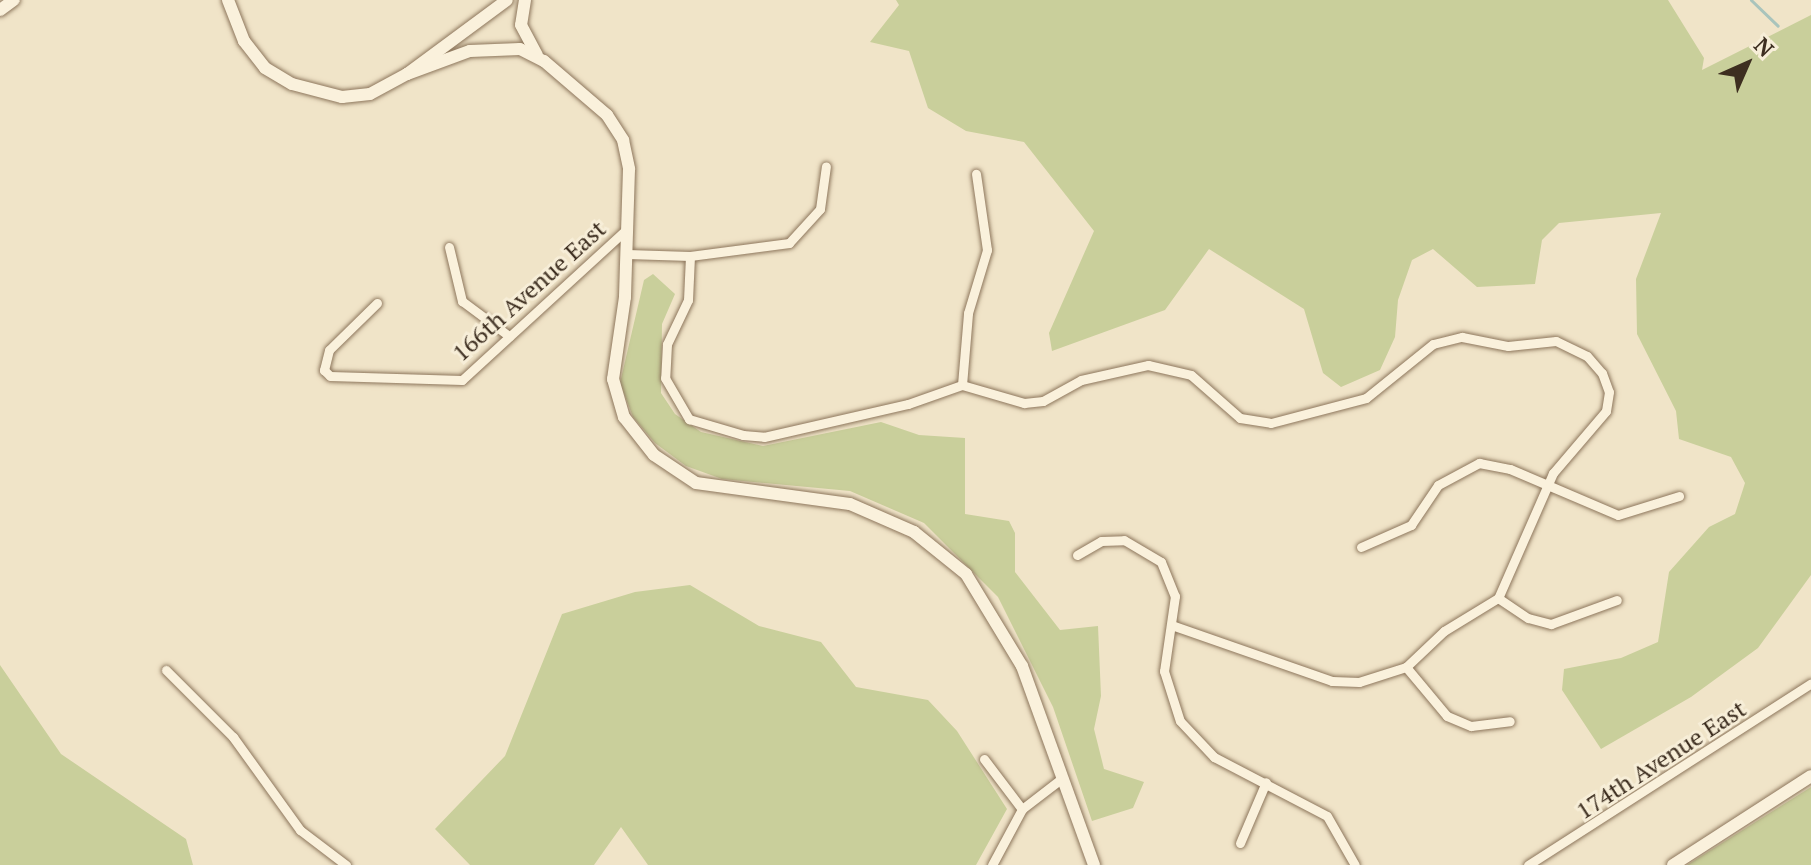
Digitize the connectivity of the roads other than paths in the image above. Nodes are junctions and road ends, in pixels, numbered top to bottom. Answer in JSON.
{"nodes":[{"id":1,"x":14,"y":0,"type":"edge"},
{"id":2,"x":228,"y":0,"type":"edge"},
{"id":3,"x":507,"y":0,"type":"edge"},
{"id":4,"x":525,"y":0,"type":"edge"},
{"id":5,"x":0,"y":10,"type":"edge"},
{"id":6,"x":544,"y":61,"type":"junction"},
{"id":7,"x":407,"y":74,"type":"junction"},
{"id":8,"x":826,"y":166,"type":"dead end"},
{"id":9,"x":976,"y":174,"type":"dead end"},
{"id":10,"x":628,"y":228,"type":"junction"},
{"id":11,"x":449,"y":247,"type":"dead end"},
{"id":12,"x":627,"y":254,"type":"junction"},
{"id":13,"x":690,"y":256,"type":"junction"},
{"id":14,"x":377,"y":303,"type":"dead end"},
{"id":15,"x":509,"y":336,"type":"junction"},
{"id":16,"x":962,"y":385,"type":"junction"},
{"id":17,"x":1546,"y":486,"type":"junction"},
{"id":18,"x":1679,"y":496,"type":"dead end"},
{"id":19,"x":1361,"y":547,"type":"dead end"},
{"id":20,"x":1077,"y":555,"type":"dead end"},
{"id":21,"x":1498,"y":598,"type":"junction"},
{"id":22,"x":1617,"y":600,"type":"dead end"},
{"id":23,"x":1171,"y":625,"type":"junction"},
{"id":24,"x":1406,"y":667,"type":"junction"},
{"id":25,"x":166,"y":670,"type":"dead end"},
{"id":26,"x":1811,"y":683,"type":"edge"},
{"id":27,"x":1510,"y":721,"type":"dead end"},
{"id":28,"x":984,"y":759,"type":"dead end"},
{"id":29,"x":1811,"y":776,"type":"edge"},
{"id":30,"x":1061,"y":779,"type":"junction"},
{"id":31,"x":1266,"y":782,"type":"junction"},
{"id":32,"x":1022,"y":809,"type":"junction"},
{"id":33,"x":1240,"y":843,"type":"dead end"},
{"id":34,"x":346,"y":865,"type":"edge"},
{"id":35,"x":992,"y":865,"type":"edge"},
{"id":36,"x":1094,"y":865,"type":"edge"},
{"id":37,"x":1355,"y":865,"type":"edge"},
{"id":38,"x":1528,"y":865,"type":"edge"},
{"id":39,"x":1673,"y":865,"type":"edge"}],
"edges":[{"from":1,"to":5,"type":"street"},
{"from":2,"to":7,"type":"street"},
{"from":3,"to":7,"type":"street"},
{"from":4,"to":6,"type":"street"},
{"from":6,"to":7,"type":"street"},
{"from":6,"to":10,"type":"street"},
{"from":8,"to":13,"type":"street","name":"166th Avenue East"},
{"from":9,"to":16,"type":"street"},
{"from":10,"to":12,"type":"street"},
{"from":10,"to":15,"type":"street","name":"166th Avenue East"},
{"from":11,"to":15,"type":"street"},
{"from":12,"to":13,"type":"street","name":"166th Avenue East"},
{"from":12,"to":30,"type":"street"},
{"from":13,"to":16,"type":"street"},
{"from":14,"to":15,"type":"street","name":"166th Avenue East"},
{"from":16,"to":17,"type":"street"},
{"from":17,"to":18,"type":"street"},
{"from":17,"to":19,"type":"street"},
{"from":17,"to":21,"type":"street"},
{"from":20,"to":23,"type":"street"},
{"from":21,"to":22,"type":"street"},
{"from":21,"to":24,"type":"street"},
{"from":23,"to":24,"type":"street"},
{"from":23,"to":31,"type":"street"},
{"from":24,"to":27,"type":"street"},
{"from":25,"to":34,"type":"street"},
{"from":26,"to":38,"type":"street","name":"174th Avenue East"},
{"from":28,"to":32,"type":"street"},
{"from":29,"to":39,"type":"street"},
{"from":30,"to":32,"type":"street"},
{"from":30,"to":36,"type":"street"},
{"from":31,"to":33,"type":"street"},
{"from":31,"to":37,"type":"street"},
{"from":32,"to":35,"type":"street"}]}
